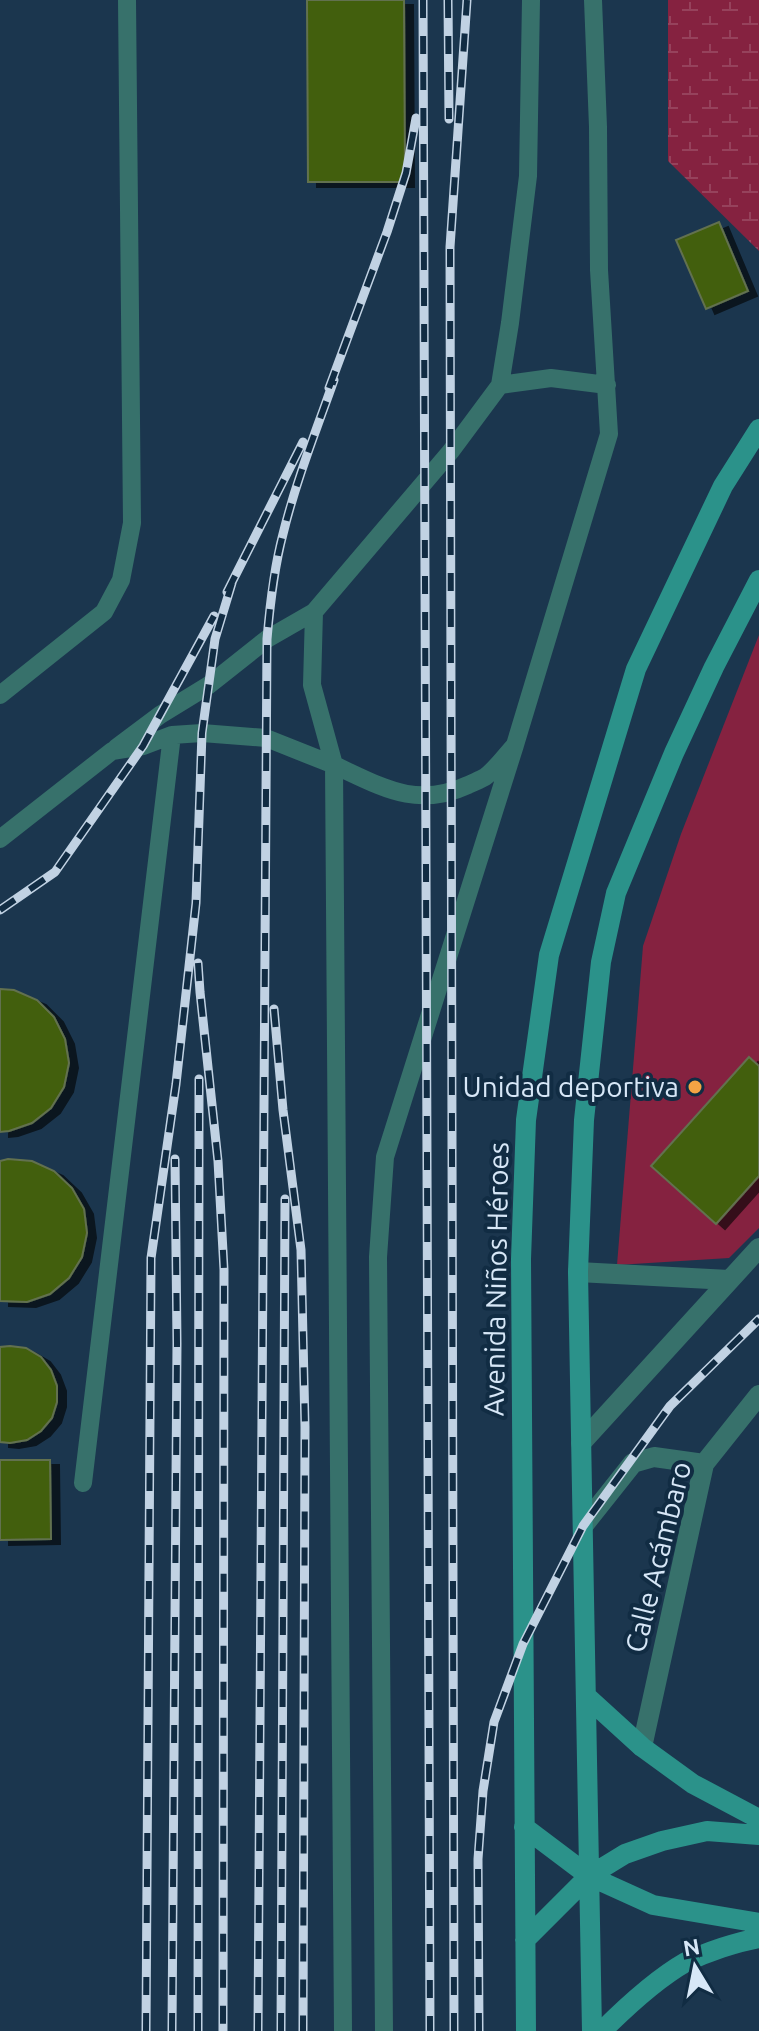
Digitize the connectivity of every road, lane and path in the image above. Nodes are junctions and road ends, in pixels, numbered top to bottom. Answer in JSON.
{"nodes":[{"id":1,"x":127,"y":0,"type":"edge"},
{"id":2,"x":531,"y":0,"type":"edge"},
{"id":3,"x":593,"y":0,"type":"edge"},
{"id":4,"x":500,"y":385,"type":"junction"},
{"id":5,"x":607,"y":385,"type":"junction"},
{"id":6,"x":759,"y":429,"type":"edge"},
{"id":7,"x":759,"y":580,"type":"edge"},
{"id":8,"x":314,"y":612,"type":"junction"},
{"id":9,"x":0,"y":688,"type":"edge"},
{"id":10,"x":0,"y":695,"type":"edge"},
{"id":11,"x":172,"y":735,"type":"junction"},
{"id":12,"x":515,"y":745,"type":"junction"},
{"id":13,"x":112,"y":751,"type":"junction"},
{"id":14,"x":334,"y":765,"type":"junction"},
{"id":15,"x":0,"y":839,"type":"edge"},
{"id":16,"x":759,"y":1248,"type":"edge"},
{"id":17,"x":578,"y":1272,"type":"junction"},
{"id":18,"x":729,"y":1280,"type":"junction"},
{"id":19,"x":759,"y":1395,"type":"edge"},
{"id":20,"x":581,"y":1443,"type":"junction"},
{"id":21,"x":704,"y":1464,"type":"junction"},
{"id":22,"x":83,"y":1483,"type":"dead end"},
{"id":23,"x":583,"y":1526,"type":"junction"},
{"id":24,"x":586,"y":1696,"type":"junction"},
{"id":25,"x":642,"y":1747,"type":"junction"},
{"id":26,"x":759,"y":1819,"type":"edge"},
{"id":27,"x":524,"y":1827,"type":"junction"},
{"id":28,"x":759,"y":1835,"type":"edge"},
{"id":29,"x":589,"y":1876,"type":"junction"},
{"id":30,"x":759,"y":1923,"type":"edge"},
{"id":31,"x":759,"y":1938,"type":"edge"},
{"id":32,"x":525,"y":1940,"type":"junction"},
{"id":33,"x":343,"y":2031,"type":"edge"},
{"id":34,"x":384,"y":2031,"type":"edge"},
{"id":35,"x":526,"y":2031,"type":"edge"},
{"id":36,"x":592,"y":2031,"type":"edge"},
{"id":37,"x":602,"y":2031,"type":"edge"}],
"edges":[{"from":1,"to":10,"type":"lane"},
{"from":2,"to":4,"type":"lane"},
{"from":3,"to":5,"type":"lane"},
{"from":4,"to":5,"type":"lane"},
{"from":4,"to":8,"type":"lane"},
{"from":5,"to":12,"type":"lane"},
{"from":6,"to":27,"type":"main road","name":"Avenida Niños Héroes"},
{"from":7,"to":17,"type":"main road"},
{"from":8,"to":13,"type":"lane"},
{"from":8,"to":14,"type":"lane"},
{"from":9,"to":10,"type":"lane"},
{"from":11,"to":13,"type":"lane"},
{"from":11,"to":14,"type":"lane"},
{"from":11,"to":22,"type":"lane"},
{"from":12,"to":14,"type":"lane"},
{"from":12,"to":34,"type":"lane"},
{"from":13,"to":15,"type":"lane"},
{"from":14,"to":33,"type":"lane"},
{"from":16,"to":18,"type":"street"},
{"from":17,"to":18,"type":"street"},
{"from":17,"to":20,"type":"main road"},
{"from":18,"to":20,"type":"street"},
{"from":19,"to":21,"type":"street","name":"Calle Acámbaro"},
{"from":20,"to":23,"type":"main road"},
{"from":21,"to":23,"type":"street"},
{"from":21,"to":25,"type":"street","name":"Calle Acámbaro"},
{"from":23,"to":24,"type":"main road"},
{"from":24,"to":25,"type":"main road"},
{"from":24,"to":29,"type":"main road"},
{"from":25,"to":26,"type":"main road"},
{"from":27,"to":29,"type":"main road"},
{"from":27,"to":32,"type":"main road","name":"Avenida Niños Héroes"},
{"from":28,"to":29,"type":"main road"},
{"from":29,"to":30,"type":"main road"},
{"from":29,"to":32,"type":"main road"},
{"from":29,"to":36,"type":"main road"},
{"from":31,"to":37,"type":"main road"},
{"from":32,"to":35,"type":"main road","name":"Avenida Niños Héroes"}]}
